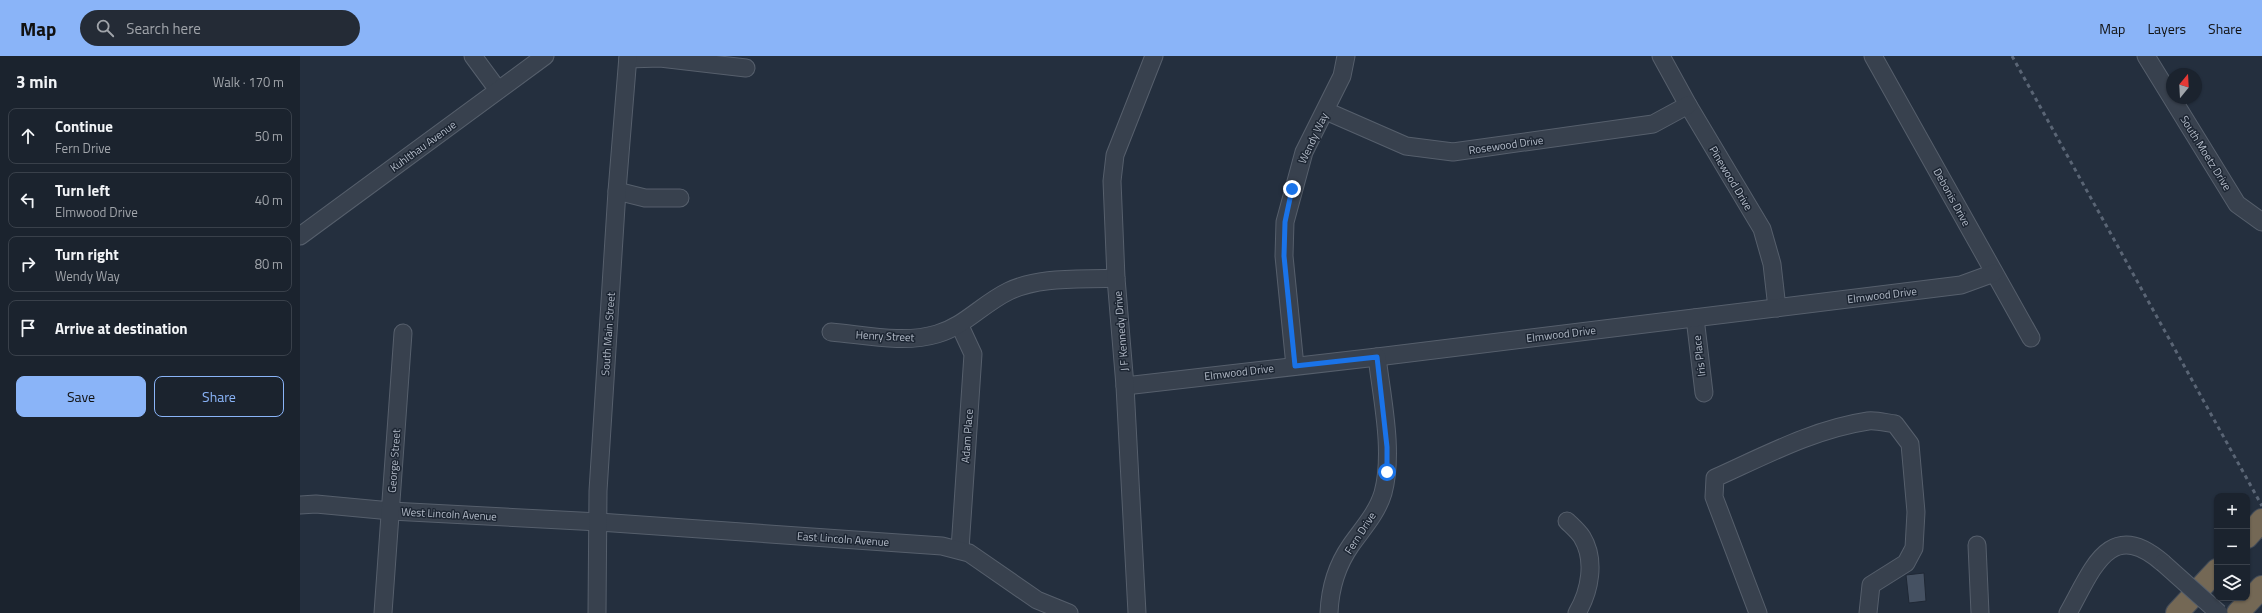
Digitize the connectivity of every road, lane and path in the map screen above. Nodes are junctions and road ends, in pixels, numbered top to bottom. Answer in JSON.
{"nodes":[{"id":1,"x":473,"y":56,"type":"edge"},
{"id":2,"x":545,"y":56,"type":"edge"},
{"id":3,"x":1154,"y":56,"type":"edge"},
{"id":4,"x":1346,"y":56,"type":"edge"},
{"id":5,"x":1661,"y":56,"type":"edge"},
{"id":6,"x":1873,"y":56,"type":"edge"},
{"id":7,"x":2146,"y":56,"type":"edge"},
{"id":8,"x":628,"y":58,"type":"edge"},
{"id":9,"x":746,"y":68,"type":"dead end"},
{"id":10,"x":498,"y":90,"type":"junction"},
{"id":11,"x":1688,"y":106,"type":"junction"},
{"id":12,"x":1326,"y":111,"type":"junction"},
{"id":13,"x":617,"y":191,"type":"junction"},
{"id":14,"x":680,"y":198,"type":"dead end"},
{"id":15,"x":2262,"y":222,"type":"edge"},
{"id":16,"x":300,"y":236,"type":"edge"},
{"id":17,"x":1994,"y":273,"type":"junction"},
{"id":18,"x":1116,"y":278,"type":"junction"},
{"id":19,"x":1777,"y":308,"type":"junction"},
{"id":20,"x":1695,"y":318,"type":"junction"},
{"id":21,"x":960,"y":326,"type":"junction"},
{"id":22,"x":831,"y":332,"type":"dead end"},
{"id":23,"x":403,"y":333,"type":"dead end"},
{"id":24,"x":2031,"y":338,"type":"dead end"},
{"id":25,"x":1377,"y":357,"type":"junction"},
{"id":26,"x":1295,"y":366,"type":"junction"},
{"id":27,"x":1125,"y":386,"type":"junction"},
{"id":28,"x":1704,"y":393,"type":"dead end"},
{"id":29,"x":300,"y":505,"type":"edge"},
{"id":30,"x":390,"y":511,"type":"junction"},
{"id":31,"x":1567,"y":520,"type":"dead end"},
{"id":32,"x":2262,"y":520,"type":"edge"},
{"id":33,"x":598,"y":522,"type":"junction"},
{"id":34,"x":2250,"y":534,"type":"edge"},
{"id":35,"x":1977,"y":545,"type":"dead end"},
{"id":36,"x":960,"y":549,"type":"junction"},
{"id":37,"x":2214,"y":573,"type":"edge"},
{"id":38,"x":2262,"y":587,"type":"edge"},
{"id":39,"x":383,"y":613,"type":"edge"},
{"id":40,"x":597,"y":613,"type":"edge"},
{"id":41,"x":1069,"y":613,"type":"edge"},
{"id":42,"x":1137,"y":613,"type":"edge"},
{"id":43,"x":1329,"y":613,"type":"edge"},
{"id":44,"x":1577,"y":613,"type":"edge"},
{"id":45,"x":1758,"y":613,"type":"edge"},
{"id":46,"x":1868,"y":613,"type":"edge"},
{"id":47,"x":1980,"y":613,"type":"edge"},
{"id":48,"x":2068,"y":613,"type":"edge"},
{"id":49,"x":2177,"y":613,"type":"edge"},
{"id":50,"x":2219,"y":613,"type":"edge"},
{"id":51,"x":2238,"y":613,"type":"edge"}],
"edges":[{"from":1,"to":10,"type":"street"},
{"from":2,"to":10,"type":"street","name":"Kuhlthau Avenue"},
{"from":3,"to":18,"type":"street","name":"J F Kennedy Drive"},
{"from":4,"to":12,"type":"street","name":"Wendy Way"},
{"from":5,"to":11,"type":"street","name":"Pinewood Drive"},
{"from":6,"to":17,"type":"street","name":"Debonis Drive"},
{"from":7,"to":15,"type":"street","name":"South Moetz Drive"},
{"from":8,"to":9,"type":"street"},
{"from":8,"to":13,"type":"street","name":"South Main Street"},
{"from":10,"to":16,"type":"street","name":"Kuhlthau Avenue"},
{"from":11,"to":12,"type":"street","name":"Rosewood Drive"},
{"from":11,"to":19,"type":"street","name":"Pinewood Drive"},
{"from":12,"to":26,"type":"street","name":"Wendy Way"},
{"from":13,"to":14,"type":"street"},
{"from":13,"to":33,"type":"street","name":"South Main Street"},
{"from":17,"to":19,"type":"street","name":"Elmwood Drive"},
{"from":17,"to":24,"type":"street","name":"Debonis Drive"},
{"from":18,"to":21,"type":"street","name":"Henry Street"},
{"from":18,"to":27,"type":"street","name":"J F Kennedy Drive"},
{"from":19,"to":20,"type":"street","name":"Elmwood Drive"},
{"from":20,"to":25,"type":"street","name":"Elmwood Drive"},
{"from":20,"to":28,"type":"street","name":"Iris Place"},
{"from":21,"to":22,"type":"street","name":"Henry Street"},
{"from":21,"to":36,"type":"street","name":"Adam Place"},
{"from":23,"to":30,"type":"street","name":"George Street"},
{"from":25,"to":26,"type":"street","name":"Elmwood Drive"},
{"from":25,"to":43,"type":"street","name":"Fern Drive"},
{"from":26,"to":27,"type":"street","name":"Elmwood Drive"},
{"from":27,"to":42,"type":"street","name":"J F Kennedy Drive"},
{"from":29,"to":30,"type":"street","name":"West Lincoln Avenue"},
{"from":30,"to":33,"type":"street","name":"West Lincoln Avenue"},
{"from":30,"to":39,"type":"street","name":"George Street"},
{"from":31,"to":44,"type":"street"},
{"from":32,"to":34,"type":"highway"},
{"from":33,"to":36,"type":"street","name":"East Lincoln Avenue"},
{"from":33,"to":40,"type":"street","name":"South Main Street"},
{"from":35,"to":47,"type":"street"},
{"from":36,"to":41,"type":"street","name":"East Lincoln Avenue"},
{"from":37,"to":49,"type":"highway"},
{"from":38,"to":51,"type":"highway"},
{"from":45,"to":46,"type":"street"},
{"from":48,"to":50,"type":"street","bridge":true}]}
